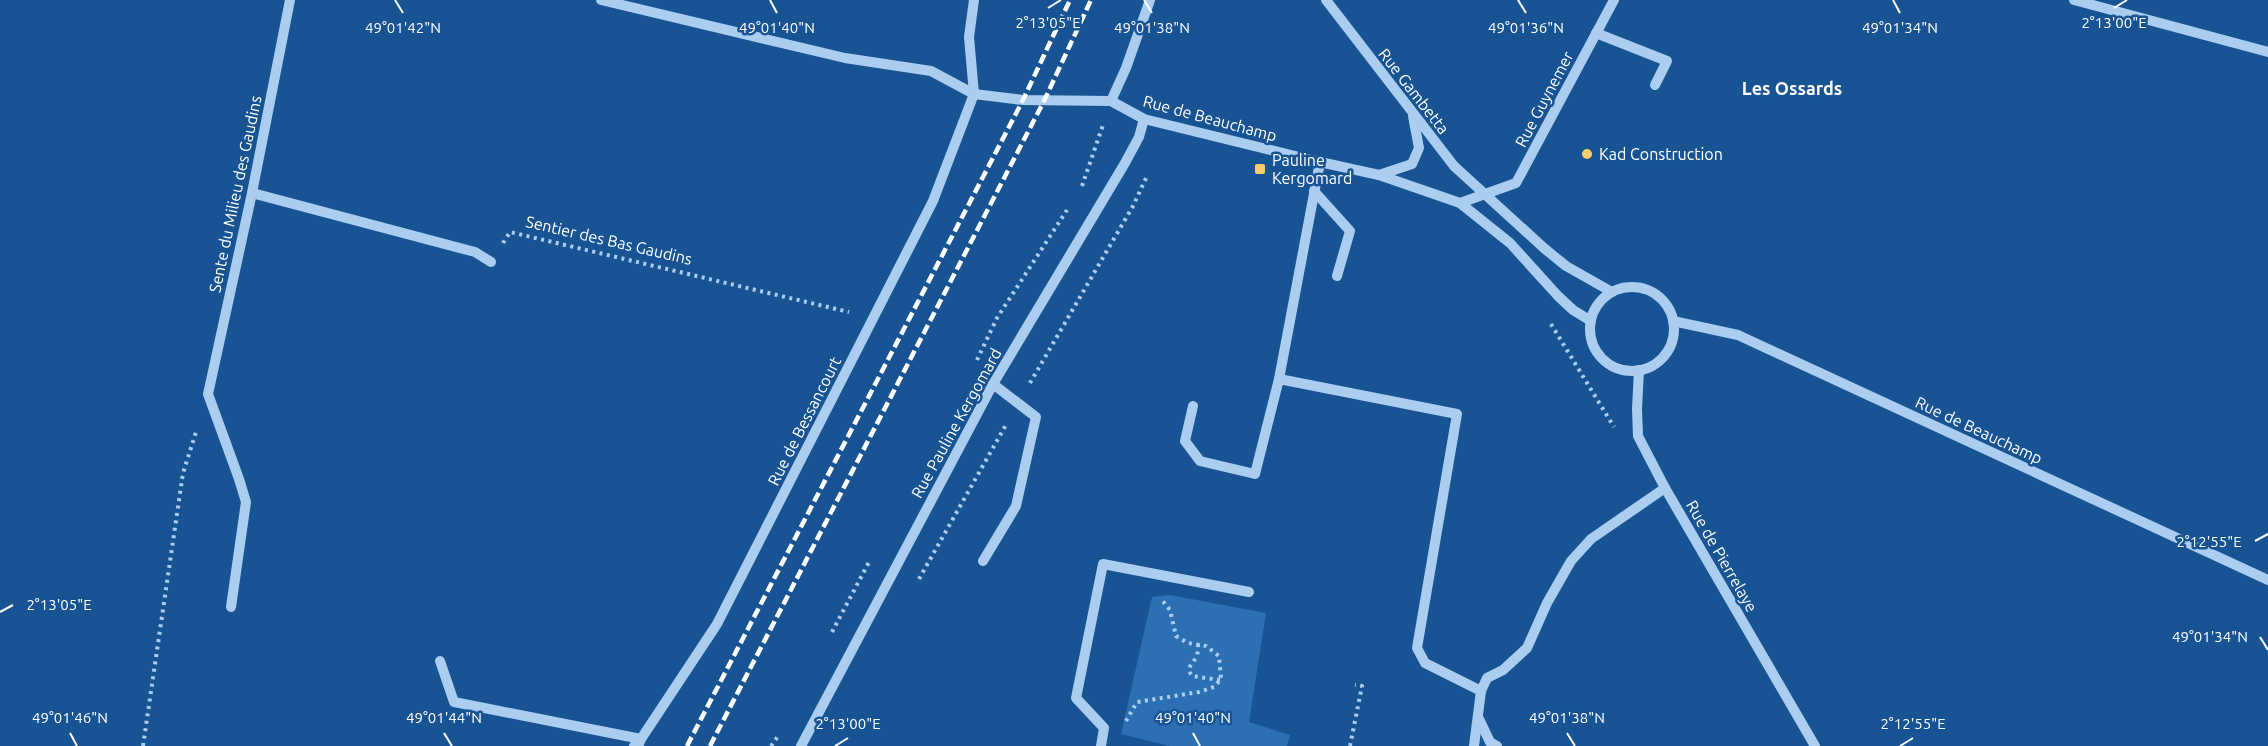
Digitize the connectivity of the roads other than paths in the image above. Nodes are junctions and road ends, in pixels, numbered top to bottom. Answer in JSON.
{"nodes":[{"id":1,"x":290,"y":0,"type":"edge"},
{"id":2,"x":602,"y":0,"type":"edge"},
{"id":3,"x":974,"y":0,"type":"edge"},
{"id":4,"x":1150,"y":0,"type":"edge"},
{"id":5,"x":1326,"y":0,"type":"edge"},
{"id":6,"x":1614,"y":0,"type":"edge"},
{"id":7,"x":2074,"y":0,"type":"edge"},
{"id":8,"x":1596,"y":33,"type":"junction"},
{"id":9,"x":2268,"y":52,"type":"edge"},
{"id":10,"x":1655,"y":85,"type":"dead end"},
{"id":11,"x":974,"y":94,"type":"junction"},
{"id":12,"x":1111,"y":101,"type":"junction"},
{"id":13,"x":1412,"y":112,"type":"junction"},
{"id":14,"x":1144,"y":119,"type":"junction"},
{"id":15,"x":1320,"y":162,"type":"junction"},
{"id":16,"x":1379,"y":175,"type":"junction"},
{"id":17,"x":1314,"y":191,"type":"junction"},
{"id":18,"x":252,"y":193,"type":"junction"},
{"id":19,"x":1484,"y":195,"type":"junction"},
{"id":20,"x":1460,"y":203,"type":"junction"},
{"id":21,"x":491,"y":262,"type":"road end"},
{"id":22,"x":1337,"y":276,"type":"dead end"},
{"id":23,"x":1612,"y":292,"type":"junction"},
{"id":24,"x":1591,"y":321,"type":"junction"},
{"id":25,"x":1673,"y":321,"type":"junction"},
{"id":26,"x":1639,"y":370,"type":"junction"},
{"id":27,"x":1279,"y":379,"type":"junction"},
{"id":28,"x":993,"y":384,"type":"junction"},
{"id":29,"x":1193,"y":406,"type":"dead end"},
{"id":30,"x":1665,"y":488,"type":"junction"},
{"id":31,"x":983,"y":561,"type":"dead end"},
{"id":32,"x":2268,"y":580,"type":"edge"},
{"id":33,"x":1250,"y":592,"type":"dead end"},
{"id":34,"x":231,"y":608,"type":"dead end"},
{"id":35,"x":440,"y":661,"type":"dead end"},
{"id":36,"x":1481,"y":691,"type":"junction"},
{"id":37,"x":1478,"y":719,"type":"junction"},
{"id":38,"x":637,"y":744,"type":"edge"},
{"id":39,"x":801,"y":746,"type":"edge"},
{"id":40,"x":1101,"y":746,"type":"edge"},
{"id":41,"x":1474,"y":746,"type":"edge"},
{"id":42,"x":1497,"y":746,"type":"edge"},
{"id":43,"x":1815,"y":746,"type":"edge"}],
"edges":[{"from":1,"to":18,"type":"street","name":"Sente du Milieu des Gaudins"},
{"from":2,"to":11,"type":"street","name":"Rue de Beauchamp"},
{"from":3,"to":11,"type":"street"},
{"from":4,"to":12,"type":"street"},
{"from":5,"to":13,"type":"street","name":"Rue Gambetta"},
{"from":6,"to":8,"type":"street","name":"Rue Guynemer"},
{"from":7,"to":9,"type":"street"},
{"from":8,"to":10,"type":"street"},
{"from":8,"to":19,"type":"street","name":"Rue Guynemer"},
{"from":11,"to":12,"type":"street","name":"Rue de Beauchamp"},
{"from":11,"to":38,"type":"street","name":"Rue de Bessancourt"},
{"from":12,"to":14,"type":"street","name":"Rue de Beauchamp"},
{"from":13,"to":16,"type":"street"},
{"from":13,"to":19,"type":"street","name":"Rue Gambetta"},
{"from":14,"to":15,"type":"street","name":"Rue de Beauchamp"},
{"from":14,"to":28,"type":"street","name":"Rue Pauline Kergomard"},
{"from":15,"to":16,"type":"street","name":"Rue de Beauchamp"},
{"from":15,"to":17,"type":"street"},
{"from":16,"to":20,"type":"street","name":"Rue de Beauchamp"},
{"from":17,"to":22,"type":"street"},
{"from":17,"to":27,"type":"street"},
{"from":18,"to":21,"type":"street"},
{"from":18,"to":34,"type":"street","name":"Sente du Milieu des Gaudins"},
{"from":19,"to":20,"type":"street"},
{"from":19,"to":23,"type":"street"},
{"from":20,"to":24,"type":"street","name":"Rue de Beauchamp"},
{"from":23,"to":24,"type":"street"},
{"from":23,"to":25,"type":"street"},
{"from":24,"to":26,"type":"street"},
{"from":25,"to":26,"type":"street"},
{"from":25,"to":32,"type":"street","name":"Rue de Beauchamp"},
{"from":26,"to":30,"type":"street","name":"Rue de Pierrelaye"},
{"from":27,"to":29,"type":"street"},
{"from":27,"to":36,"type":"street"},
{"from":28,"to":31,"type":"street"},
{"from":28,"to":39,"type":"street","name":"Rue Pauline Kergomard"},
{"from":30,"to":36,"type":"street"},
{"from":30,"to":43,"type":"street","name":"Rue de Pierrelaye"},
{"from":33,"to":40,"type":"street"},
{"from":35,"to":38,"type":"street"},
{"from":36,"to":37,"type":"street"},
{"from":37,"to":41,"type":"street"},
{"from":37,"to":42,"type":"street"}]}
